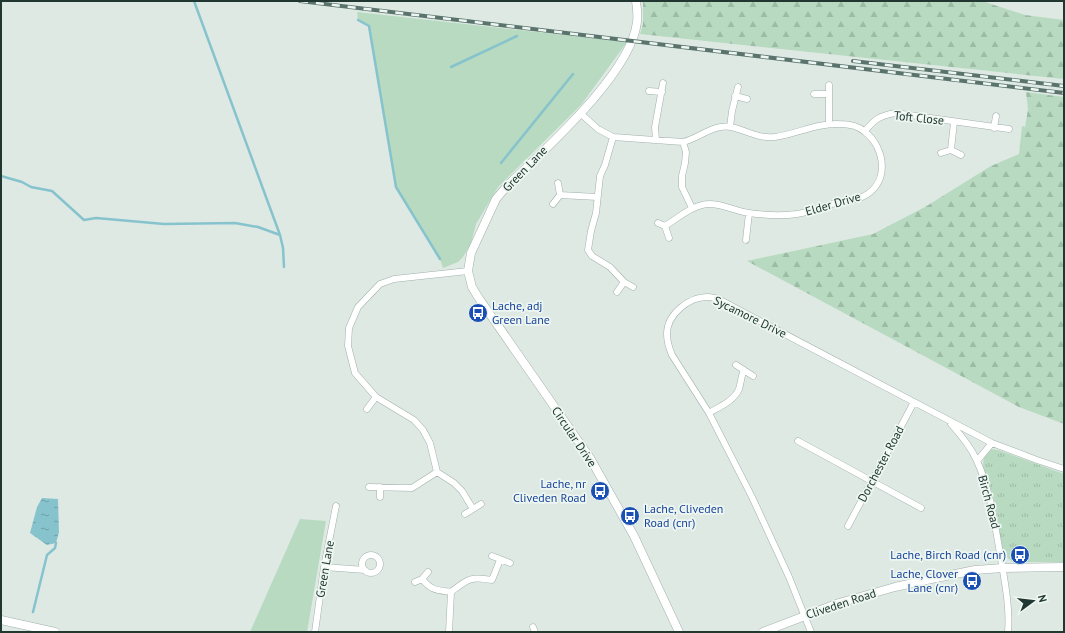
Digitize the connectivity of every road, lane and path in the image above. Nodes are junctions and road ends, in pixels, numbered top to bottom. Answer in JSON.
{"nodes":[{"id":1,"x":636,"y":1,"type":"edge"},
{"id":2,"x":663,"y":83,"type":"dead end"},
{"id":3,"x":829,"y":85,"type":"dead end"},
{"id":4,"x":738,"y":87,"type":"dead end"},
{"id":5,"x":649,"y":91,"type":"dead end"},
{"id":6,"x":662,"y":92,"type":"junction"},
{"id":7,"x":814,"y":94,"type":"dead end"},
{"id":8,"x":829,"y":94,"type":"junction"},
{"id":9,"x":736,"y":96,"type":"junction"},
{"id":10,"x":747,"y":99,"type":"dead end"},
{"id":11,"x":580,"y":113,"type":"junction"},
{"id":12,"x":996,"y":116,"type":"dead end"},
{"id":13,"x":954,"y":122,"type":"junction"},
{"id":14,"x":829,"y":124,"type":"junction"},
{"id":15,"x":730,"y":127,"type":"junction"},
{"id":16,"x":994,"y":128,"type":"junction"},
{"id":17,"x":1008,"y":129,"type":"dead end"},
{"id":18,"x":865,"y":131,"type":"junction"},
{"id":19,"x":613,"y":137,"type":"junction"},
{"id":20,"x":656,"y":140,"type":"junction"},
{"id":21,"x":682,"y":142,"type":"junction"},
{"id":22,"x":951,"y":150,"type":"junction"},
{"id":23,"x":941,"y":153,"type":"dead end"},
{"id":24,"x":961,"y":154,"type":"dead end"},
{"id":25,"x":558,"y":183,"type":"dead end"},
{"id":26,"x":560,"y":194,"type":"junction"},
{"id":27,"x":597,"y":197,"type":"junction"},
{"id":28,"x":553,"y":204,"type":"dead end"},
{"id":29,"x":692,"y":208,"type":"junction"},
{"id":30,"x":749,"y":213,"type":"junction"},
{"id":31,"x":658,"y":223,"type":"dead end"},
{"id":32,"x":665,"y":226,"type":"junction"},
{"id":33,"x":669,"y":238,"type":"dead end"},
{"id":34,"x":746,"y":240,"type":"dead end"},
{"id":35,"x":468,"y":271,"type":"junction"},
{"id":36,"x":624,"y":282,"type":"junction"},
{"id":37,"x":633,"y":287,"type":"dead end"},
{"id":38,"x":617,"y":292,"type":"dead end"},
{"id":39,"x":736,"y":365,"type":"dead end"},
{"id":40,"x":744,"y":370,"type":"junction"},
{"id":41,"x":753,"y":376,"type":"dead end"},
{"id":42,"x":376,"y":397,"type":"junction"},
{"id":43,"x":914,"y":402,"type":"junction"},
{"id":44,"x":367,"y":409,"type":"dead end"},
{"id":45,"x":708,"y":413,"type":"junction"},
{"id":46,"x":949,"y":421,"type":"junction"},
{"id":47,"x":798,"y":441,"type":"dead end"},
{"id":48,"x":992,"y":443,"type":"junction"},
{"id":49,"x":977,"y":461,"type":"junction"},
{"id":50,"x":1064,"y":469,"type":"edge"},
{"id":51,"x":437,"y":472,"type":"junction"},
{"id":52,"x":872,"y":480,"type":"junction"},
{"id":53,"x":368,"y":487,"type":"dead end"},
{"id":54,"x":380,"y":487,"type":"junction"},
{"id":55,"x":380,"y":496,"type":"dead end"},
{"id":56,"x":481,"y":504,"type":"dead end"},
{"id":57,"x":336,"y":506,"type":"dead end"},
{"id":58,"x":921,"y":508,"type":"dead end"},
{"id":59,"x":473,"y":509,"type":"junction"},
{"id":60,"x":465,"y":514,"type":"dead end"},
{"id":61,"x":848,"y":526,"type":"dead end"},
{"id":62,"x":492,"y":556,"type":"dead end"},
{"id":63,"x":500,"y":560,"type":"junction"},
{"id":64,"x":510,"y":563,"type":"dead end"},
{"id":65,"x":324,"y":567,"type":"junction"},
{"id":66,"x":1064,"y":567,"type":"edge"},
{"id":67,"x":1003,"y":568,"type":"junction"},
{"id":68,"x":365,"y":570,"type":"dead end"},
{"id":69,"x":428,"y":572,"type":"dead end"},
{"id":70,"x":422,"y":579,"type":"junction"},
{"id":71,"x":415,"y":582,"type":"dead end"},
{"id":72,"x":451,"y":592,"type":"junction"},
{"id":73,"x":804,"y":616,"type":"junction"},
{"id":74,"x":1,"y":620,"type":"edge"},
{"id":75,"x":55,"y":632,"type":"edge"},
{"id":76,"x":315,"y":632,"type":"edge"},
{"id":77,"x":449,"y":632,"type":"edge"},
{"id":78,"x":679,"y":632,"type":"edge"},
{"id":79,"x":763,"y":632,"type":"edge"},
{"id":80,"x":811,"y":632,"type":"edge"},
{"id":81,"x":1008,"y":632,"type":"edge"}],
"edges":[{"from":1,"to":11,"type":"street","name":"Green Lane"},
{"from":2,"to":6,"type":"street"},
{"from":3,"to":8,"type":"street"},
{"from":4,"to":9,"type":"street"},
{"from":5,"to":6,"type":"street"},
{"from":6,"to":20,"type":"street"},
{"from":7,"to":8,"type":"street"},
{"from":8,"to":14,"type":"street"},
{"from":9,"to":10,"type":"street"},
{"from":9,"to":15,"type":"street"},
{"from":11,"to":19,"type":"street"},
{"from":11,"to":35,"type":"street","name":"Green Lane"},
{"from":12,"to":16,"type":"street"},
{"from":13,"to":16,"type":"street","name":"Toft Close"},
{"from":13,"to":18,"type":"street","name":"Toft Close"},
{"from":13,"to":22,"type":"street","name":"Toft Close"},
{"from":14,"to":15,"type":"street"},
{"from":14,"to":18,"type":"street"},
{"from":15,"to":21,"type":"street"},
{"from":16,"to":17,"type":"street","name":"Toft Close"},
{"from":18,"to":30,"type":"street","name":"Elder Drive"},
{"from":19,"to":20,"type":"street"},
{"from":19,"to":27,"type":"street"},
{"from":20,"to":21,"type":"street"},
{"from":21,"to":29,"type":"street"},
{"from":22,"to":23,"type":"street"},
{"from":22,"to":24,"type":"street"},
{"from":25,"to":26,"type":"street"},
{"from":26,"to":27,"type":"street"},
{"from":26,"to":28,"type":"street"},
{"from":27,"to":36,"type":"street"},
{"from":29,"to":30,"type":"street","name":"Elder Drive"},
{"from":29,"to":32,"type":"street","name":"Elder Drive"},
{"from":30,"to":34,"type":"street"},
{"from":31,"to":32,"type":"street"},
{"from":32,"to":33,"type":"street"},
{"from":35,"to":42,"type":"street"},
{"from":35,"to":78,"type":"street","name":"Circular Drive"},
{"from":36,"to":37,"type":"street"},
{"from":36,"to":38,"type":"street"},
{"from":39,"to":40,"type":"street"},
{"from":40,"to":41,"type":"street"},
{"from":40,"to":45,"type":"street"},
{"from":42,"to":44,"type":"street"},
{"from":42,"to":51,"type":"street"},
{"from":43,"to":45,"type":"street","name":"Sycamore Drive"},
{"from":43,"to":46,"type":"street","name":"Sycamore Drive"},
{"from":43,"to":52,"type":"street","name":"Dorchester Road"},
{"from":45,"to":73,"type":"street","name":"Sycamore Drive"},
{"from":46,"to":48,"type":"street","name":"Sycamore Drive"},
{"from":46,"to":49,"type":"street","name":"Birch Road"},
{"from":47,"to":52,"type":"street"},
{"from":48,"to":49,"type":"street","name":"Birch Road"},
{"from":48,"to":50,"type":"street","name":"Sycamore Drive"},
{"from":49,"to":67,"type":"street","name":"Birch Road"},
{"from":51,"to":54,"type":"street"},
{"from":51,"to":59,"type":"street"},
{"from":52,"to":58,"type":"street"},
{"from":52,"to":61,"type":"street","name":"Dorchester Road"},
{"from":53,"to":54,"type":"street"},
{"from":54,"to":55,"type":"street"},
{"from":56,"to":59,"type":"street"},
{"from":57,"to":65,"type":"street","name":"Green Lane"},
{"from":59,"to":60,"type":"street"},
{"from":62,"to":63,"type":"street"},
{"from":63,"to":64,"type":"street"},
{"from":63,"to":72,"type":"street"},
{"from":65,"to":68,"type":"street"},
{"from":65,"to":76,"type":"street","name":"Green Lane"},
{"from":66,"to":67,"type":"street","name":"Cliveden Road"},
{"from":67,"to":73,"type":"street","name":"Cliveden Road"},
{"from":67,"to":81,"type":"street","name":"Birch Road"},
{"from":69,"to":70,"type":"street"},
{"from":70,"to":71,"type":"street"},
{"from":70,"to":72,"type":"street"},
{"from":72,"to":77,"type":"street"},
{"from":73,"to":79,"type":"street","name":"Cliveden Road"},
{"from":73,"to":80,"type":"street","name":"Sycamore Drive"},
{"from":74,"to":75,"type":"street"}]}
